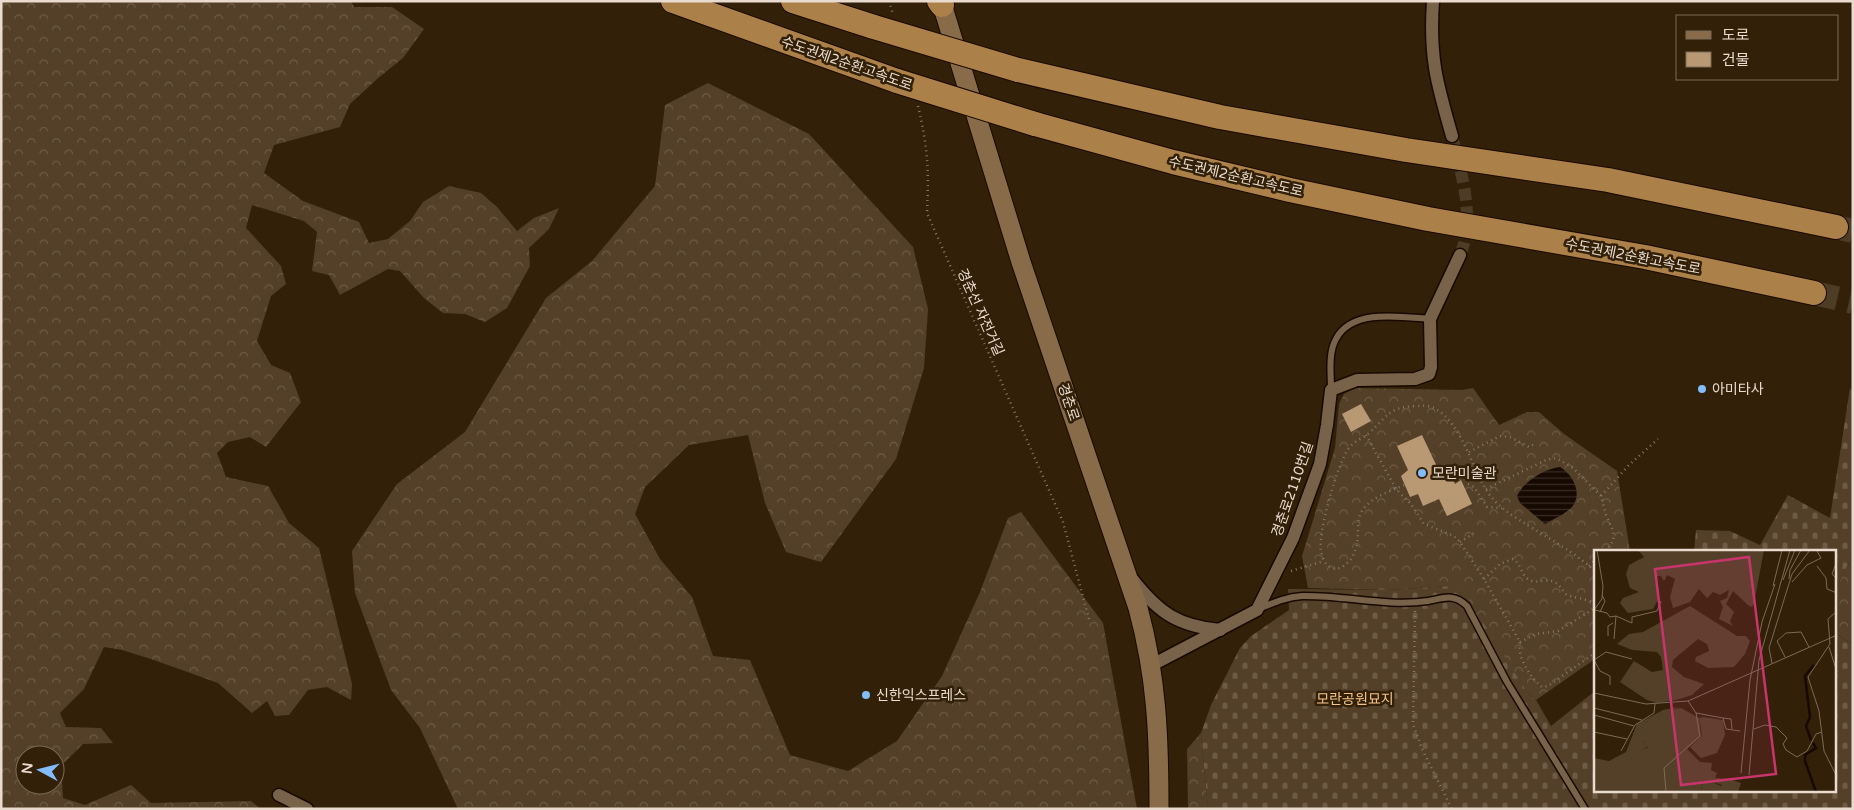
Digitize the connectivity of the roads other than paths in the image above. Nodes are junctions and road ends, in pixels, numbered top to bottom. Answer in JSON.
{"nodes":[{"id":1,"x":673,"y":1,"type":"edge"},
{"id":2,"x":793,"y":1,"type":"edge"},
{"id":3,"x":1433,"y":1,"type":"edge"},
{"id":4,"x":940,"y":2,"type":"edge"},
{"id":5,"x":1452,"y":136,"type":"tunnel mouth"},
{"id":6,"x":1836,"y":228,"type":"tunnel mouth"},
{"id":7,"x":1460,"y":255,"type":"tunnel mouth"},
{"id":8,"x":1814,"y":293,"type":"tunnel mouth"},
{"id":9,"x":1430,"y":319,"type":"junction"},
{"id":10,"x":1331,"y":390,"type":"junction"},
{"id":11,"x":1128,"y":574,"type":"junction"},
{"id":12,"x":1257,"y":610,"type":"junction"},
{"id":13,"x":1220,"y":630,"type":"junction"},
{"id":14,"x":1152,"y":665,"type":"junction"},
{"id":15,"x":279,"y":795,"type":"dead end"},
{"id":16,"x":307,"y":809,"type":"edge"},
{"id":17,"x":1159,"y":809,"type":"edge"},
{"id":18,"x":1585,"y":809,"type":"edge"}],
"edges":[{"from":1,"to":8,"type":"highway","name":"수도권제2순환고속도로","bridge":true},
{"from":2,"to":6,"type":"highway","bridge":true},
{"from":3,"to":5,"type":"street"},
{"from":4,"to":11,"type":"street","name":"경춘로"},
{"from":7,"to":9,"type":"street"},
{"from":9,"to":10,"type":"lane"},
{"from":9,"to":10,"type":"street"},
{"from":10,"to":12,"type":"street","name":"경춘로2110번길"},
{"from":11,"to":13,"type":"street"},
{"from":11,"to":14,"type":"street","name":"경춘로"},
{"from":12,"to":13,"type":"street"},
{"from":12,"to":18,"type":"lane"},
{"from":13,"to":14,"type":"street"},
{"from":14,"to":17,"type":"street","name":"경춘로"},
{"from":15,"to":16,"type":"street"}]}
